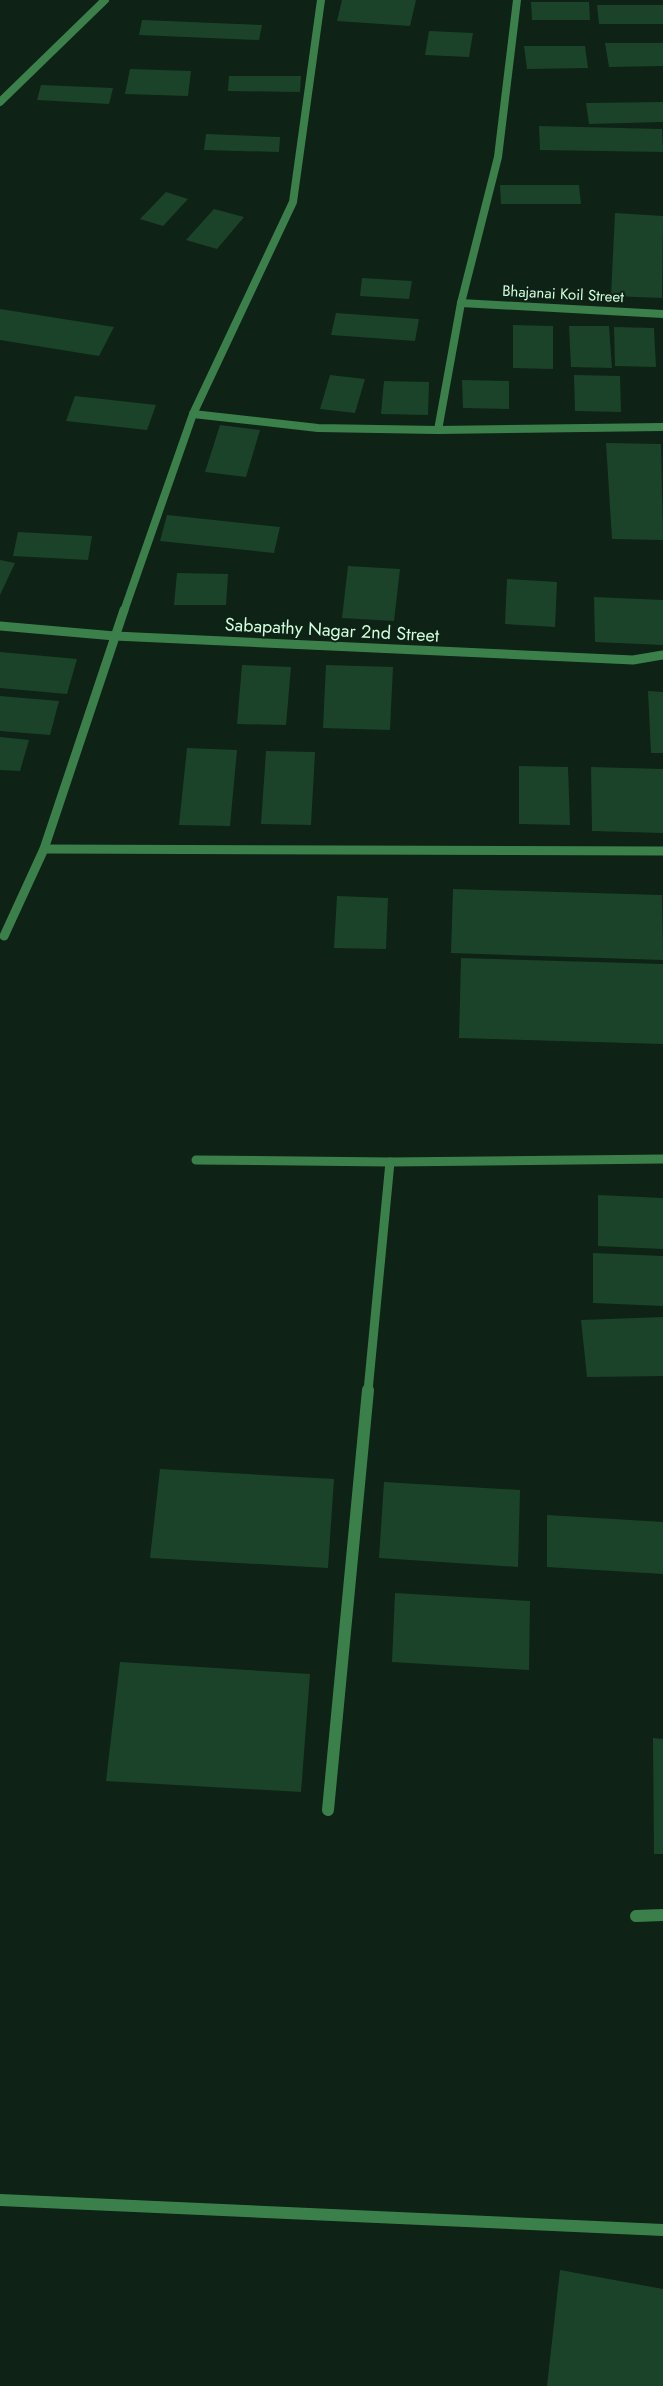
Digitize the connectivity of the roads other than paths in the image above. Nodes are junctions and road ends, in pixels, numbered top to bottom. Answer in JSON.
{"nodes":[{"id":1,"x":105,"y":0,"type":"edge"},
{"id":2,"x":321,"y":0,"type":"edge"},
{"id":3,"x":517,"y":0,"type":"edge"},
{"id":4,"x":0,"y":102,"type":"edge"},
{"id":5,"x":461,"y":303,"type":"junction"},
{"id":6,"x":663,"y":314,"type":"edge"},
{"id":7,"x":193,"y":414,"type":"junction"},
{"id":8,"x":663,"y":427,"type":"edge"},
{"id":9,"x":438,"y":430,"type":"junction"},
{"id":10,"x":0,"y":626,"type":"edge"},
{"id":11,"x":115,"y":636,"type":"junction"},
{"id":12,"x":663,"y":655,"type":"edge"},
{"id":13,"x":44,"y":849,"type":"junction"},
{"id":14,"x":663,"y":851,"type":"edge"},
{"id":15,"x":4,"y":936,"type":"dead end"},
{"id":16,"x":663,"y":1159,"type":"edge"},
{"id":17,"x":196,"y":1160,"type":"dead end"},
{"id":18,"x":390,"y":1162,"type":"junction"},
{"id":19,"x":328,"y":1810,"type":"dead end"},
{"id":20,"x":663,"y":1914,"type":"edge"},
{"id":21,"x":636,"y":1916,"type":"dead end"},
{"id":22,"x":0,"y":2200,"type":"edge"},
{"id":23,"x":663,"y":2230,"type":"edge"}],
"edges":[{"from":1,"to":4,"type":"street"},
{"from":2,"to":7,"type":"street"},
{"from":3,"to":5,"type":"street"},
{"from":5,"to":6,"type":"street","name":"Bhajanai Koil Street"},
{"from":5,"to":9,"type":"street"},
{"from":7,"to":9,"type":"street"},
{"from":7,"to":11,"type":"street"},
{"from":8,"to":9,"type":"street"},
{"from":10,"to":11,"type":"street","name":"Sabapathy Nagar 2nd Street"},
{"from":11,"to":12,"type":"street","name":"Sabapathy Nagar 2nd Street"},
{"from":11,"to":13,"type":"street"},
{"from":13,"to":14,"type":"street"},
{"from":13,"to":15,"type":"street"},
{"from":16,"to":18,"type":"street"},
{"from":17,"to":18,"type":"street"},
{"from":18,"to":19,"type":"street"},
{"from":20,"to":21,"type":"street"},
{"from":22,"to":23,"type":"street"}]}
